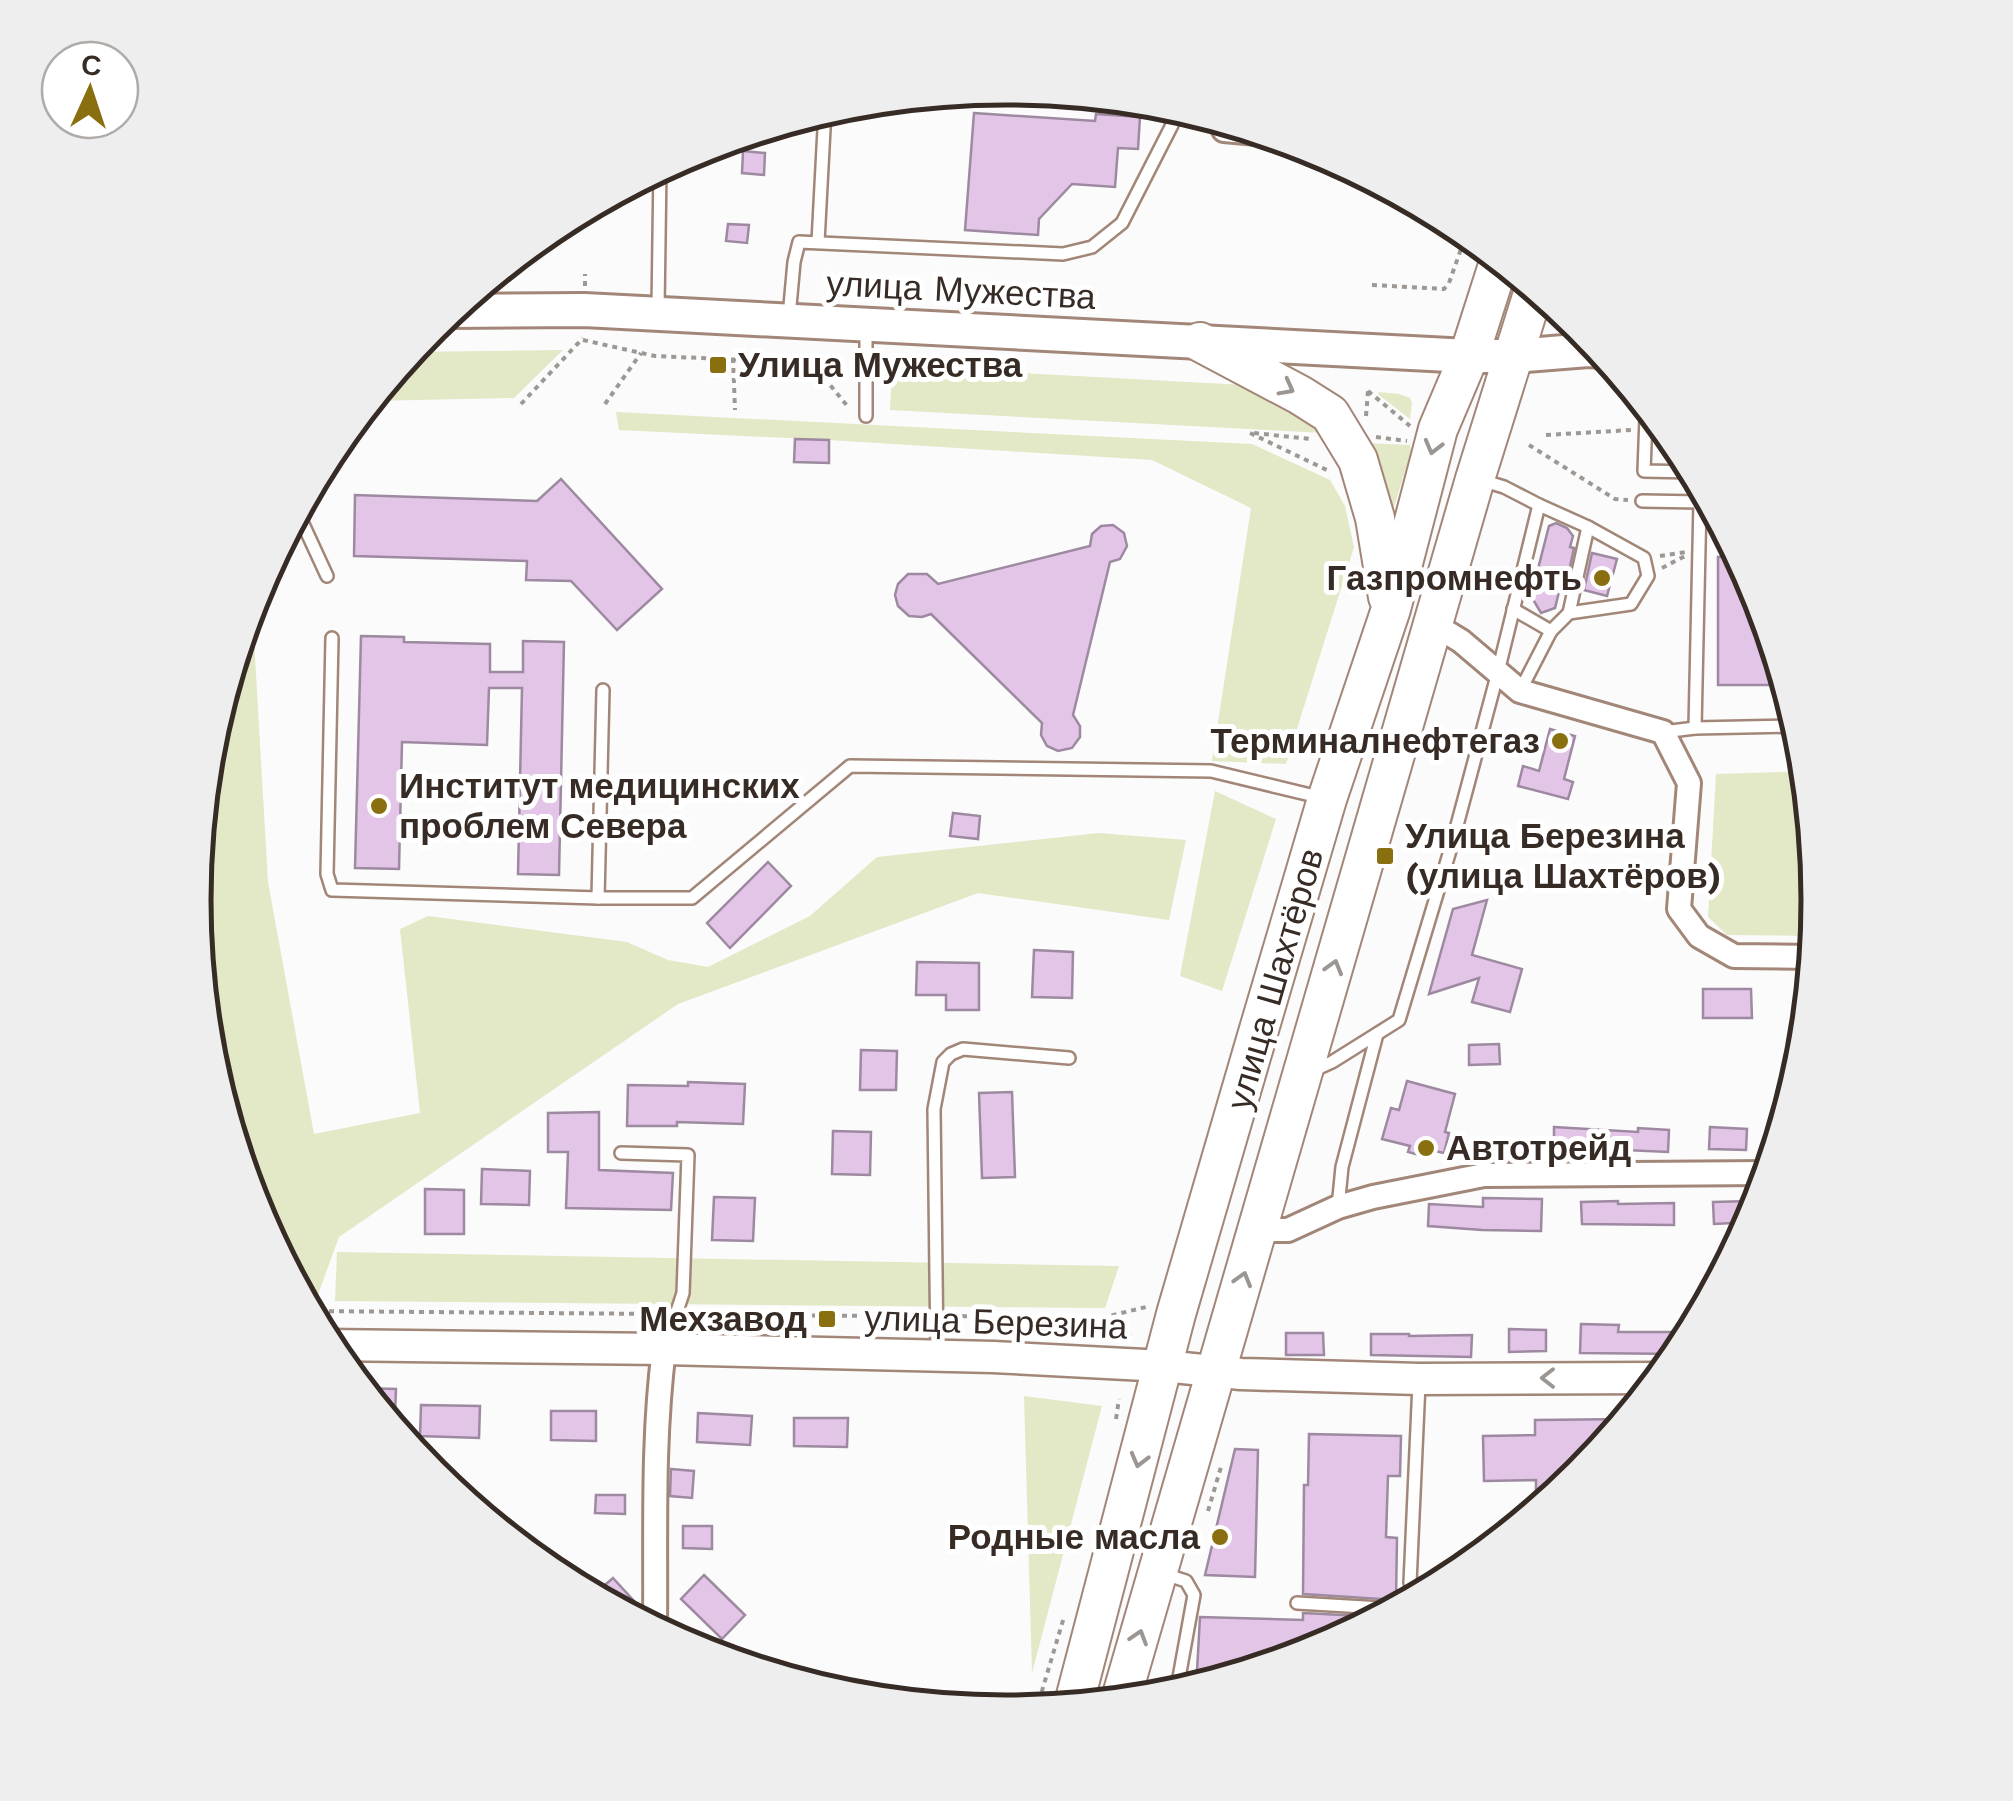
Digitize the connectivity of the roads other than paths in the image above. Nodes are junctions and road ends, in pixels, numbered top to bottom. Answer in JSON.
{"nodes":[{"id":1,"x":1171,"y":122,"type":"edge"},
{"id":2,"x":824,"y":126,"type":"edge"},
{"id":3,"x":660,"y":185,"type":"edge"},
{"id":4,"x":818,"y":242,"type":"junction"},
{"id":5,"x":1493,"y":270,"type":"edge"},
{"id":6,"x":1531,"y":302,"type":"edge"},
{"id":7,"x":473,"y":311,"type":"edge"},
{"id":8,"x":658,"y":314,"type":"junction"},
{"id":9,"x":788,"y":321,"type":"junction"},
{"id":10,"x":866,"y":325,"type":"junction"},
{"id":11,"x":1200,"y":342,"type":"junction"},
{"id":12,"x":1581,"y":351,"type":"edge"},
{"id":13,"x":1468,"y":356,"type":"junction"},
{"id":14,"x":1515,"y":356,"type":"junction"},
{"id":15,"x":861,"y":416,"type":"road end"},
{"id":16,"x":1646,"y":427,"type":"edge"},
{"id":17,"x":1676,"y":472,"type":"edge"},
{"id":18,"x":1475,"y":479,"type":"junction"},
{"id":19,"x":1642,"y":501,"type":"road end"},
{"id":20,"x":1694,"y":502,"type":"edge"},
{"id":21,"x":1540,"y":504,"type":"junction"},
{"id":22,"x":1705,"y":522,"type":"edge"},
{"id":23,"x":1588,"y":527,"type":"junction"},
{"id":24,"x":305,"y":528,"type":"edge"},
{"id":25,"x":327,"y":576,"type":"dead end"},
{"id":26,"x":1391,"y":609,"type":"junction"},
{"id":27,"x":1513,"y":609,"type":"junction"},
{"id":28,"x":1569,"y":613,"type":"junction"},
{"id":29,"x":1433,"y":624,"type":"junction"},
{"id":30,"x":1550,"y":631,"type":"junction"},
{"id":31,"x":332,"y":638,"type":"dead end"},
{"id":32,"x":1498,"y":672,"type":"junction"},
{"id":33,"x":603,"y":690,"type":"dead end"},
{"id":34,"x":1520,"y":690,"type":"junction"},
{"id":35,"x":1783,"y":726,"type":"edge"},
{"id":36,"x":1696,"y":728,"type":"junction"},
{"id":37,"x":1662,"y":732,"type":"junction"},
{"id":38,"x":1327,"y":799,"type":"junction"},
{"id":39,"x":598,"y":898,"type":"junction"},
{"id":40,"x":1800,"y":957,"type":"edge"},
{"id":41,"x":1376,"y":1034,"type":"junction"},
{"id":42,"x":1069,"y":1058,"type":"dead end"},
{"id":43,"x":1302,"y":1076,"type":"junction"},
{"id":44,"x":620,"y":1154,"type":"dead end"},
{"id":45,"x":1753,"y":1173,"type":"edge"},
{"id":46,"x":1338,"y":1207,"type":"junction"},
{"id":47,"x":1258,"y":1230,"type":"junction"},
{"id":48,"x":347,"y":1345,"type":"edge"},
{"id":49,"x":664,"y":1349,"type":"junction"},
{"id":50,"x":937,"y":1356,"type":"junction"},
{"id":51,"x":1164,"y":1366,"type":"junction"},
{"id":52,"x":1216,"y":1372,"type":"junction"},
{"id":53,"x":1419,"y":1379,"type":"junction"},
{"id":54,"x":1639,"y":1384,"type":"edge"},
{"id":55,"x":1158,"y":1572,"type":"junction"},
{"id":56,"x":1410,"y":1583,"type":"dead end"},
{"id":57,"x":1297,"y":1603,"type":"dead end"},
{"id":58,"x":1370,"y":1607,"type":"edge"},
{"id":59,"x":655,"y":1614,"type":"edge"},
{"id":60,"x":1179,"y":1677,"type":"edge"},
{"id":61,"x":1124,"y":1687,"type":"edge"},
{"id":62,"x":1078,"y":1692,"type":"edge"}],
"edges":[{"from":1,"to":4,"type":"lane"},
{"from":2,"to":4,"type":"lane"},
{"from":3,"to":8,"type":"lane"},
{"from":4,"to":9,"type":"lane"},
{"from":5,"to":13,"type":"main road","name":"улица Шахтёров"},
{"from":6,"to":14,"type":"main road","name":"улица Шахтёров"},
{"from":7,"to":8,"type":"main road","name":"улица Мужества"},
{"from":8,"to":9,"type":"main road","name":"улица Мужества"},
{"from":9,"to":10,"type":"main road","name":"улица Мужества"},
{"from":10,"to":11,"type":"main road","name":"улица Мужества"},
{"from":10,"to":15,"type":"lane"},
{"from":11,"to":13,"type":"main road","name":"улица Мужества"},
{"from":11,"to":26,"type":"main road","one_way":true},
{"from":12,"to":14,"type":"main road","name":"улица Мужества"},
{"from":13,"to":14,"type":"main road","name":"улица Мужества"},
{"from":13,"to":26,"type":"main road","name":"улица Шахтёров","one_way":true},
{"from":14,"to":18,"type":"main road","name":"улица Шахтёров"},
{"from":16,"to":17,"type":"lane"},
{"from":18,"to":21,"type":"lane"},
{"from":18,"to":29,"type":"main road","name":"улица Шахтёров"},
{"from":19,"to":20,"type":"lane"},
{"from":21,"to":23,"type":"lane"},
{"from":21,"to":27,"type":"lane"},
{"from":22,"to":36,"type":"lane"},
{"from":23,"to":28,"type":"lane"},
{"from":23,"to":28,"type":"lane"},
{"from":24,"to":25,"type":"lane"},
{"from":26,"to":38,"type":"main road","name":"улица Шахтёров"},
{"from":27,"to":30,"type":"lane"},
{"from":27,"to":32,"type":"lane"},
{"from":28,"to":30,"type":"lane"},
{"from":29,"to":32,"type":"street"},
{"from":43,"to":29,"type":"main road","name":"улица Шахтёров","one_way":true},
{"from":30,"to":34,"type":"lane"},
{"from":31,"to":39,"type":"lane"},
{"from":32,"to":34,"type":"street"},
{"from":32,"to":41,"type":"lane"},
{"from":33,"to":39,"type":"lane"},
{"from":34,"to":37,"type":"street"},
{"from":35,"to":36,"type":"lane"},
{"from":36,"to":37,"type":"lane"},
{"from":37,"to":40,"type":"street"},
{"from":38,"to":39,"type":"lane"},
{"from":38,"to":51,"type":"main road","name":"улица Шахтёров"},
{"from":41,"to":43,"type":"lane"},
{"from":41,"to":46,"type":"lane"},
{"from":42,"to":50,"type":"lane"},
{"from":43,"to":47,"type":"main road","name":"улица Шахтёров"},
{"from":44,"to":49,"type":"lane"},
{"from":45,"to":46,"type":"street"},
{"from":46,"to":47,"type":"street"},
{"from":52,"to":47,"type":"main road","name":"улица Шахтёров","one_way":true},
{"from":48,"to":49,"type":"street","name":"улица Березина"},
{"from":49,"to":50,"type":"street","name":"улица Березина"},
{"from":49,"to":59,"type":"street"},
{"from":50,"to":51,"type":"street","name":"улица Березина"},
{"from":51,"to":52,"type":"street","name":"улица Березина"},
{"from":51,"to":62,"type":"main road","name":"улица Шахтёров","one_way":true},
{"from":52,"to":53,"type":"street","name":"улица Березина"},
{"from":52,"to":55,"type":"main road","name":"улица Шахтёров"},
{"from":54,"to":53,"type":"street","name":"улица Березина","one_way":true},
{"from":53,"to":56,"type":"lane"},
{"from":55,"to":60,"type":"lane"},
{"from":61,"to":55,"type":"main road","name":"улица Шахтёров","one_way":true},
{"from":57,"to":58,"type":"lane"}]}
